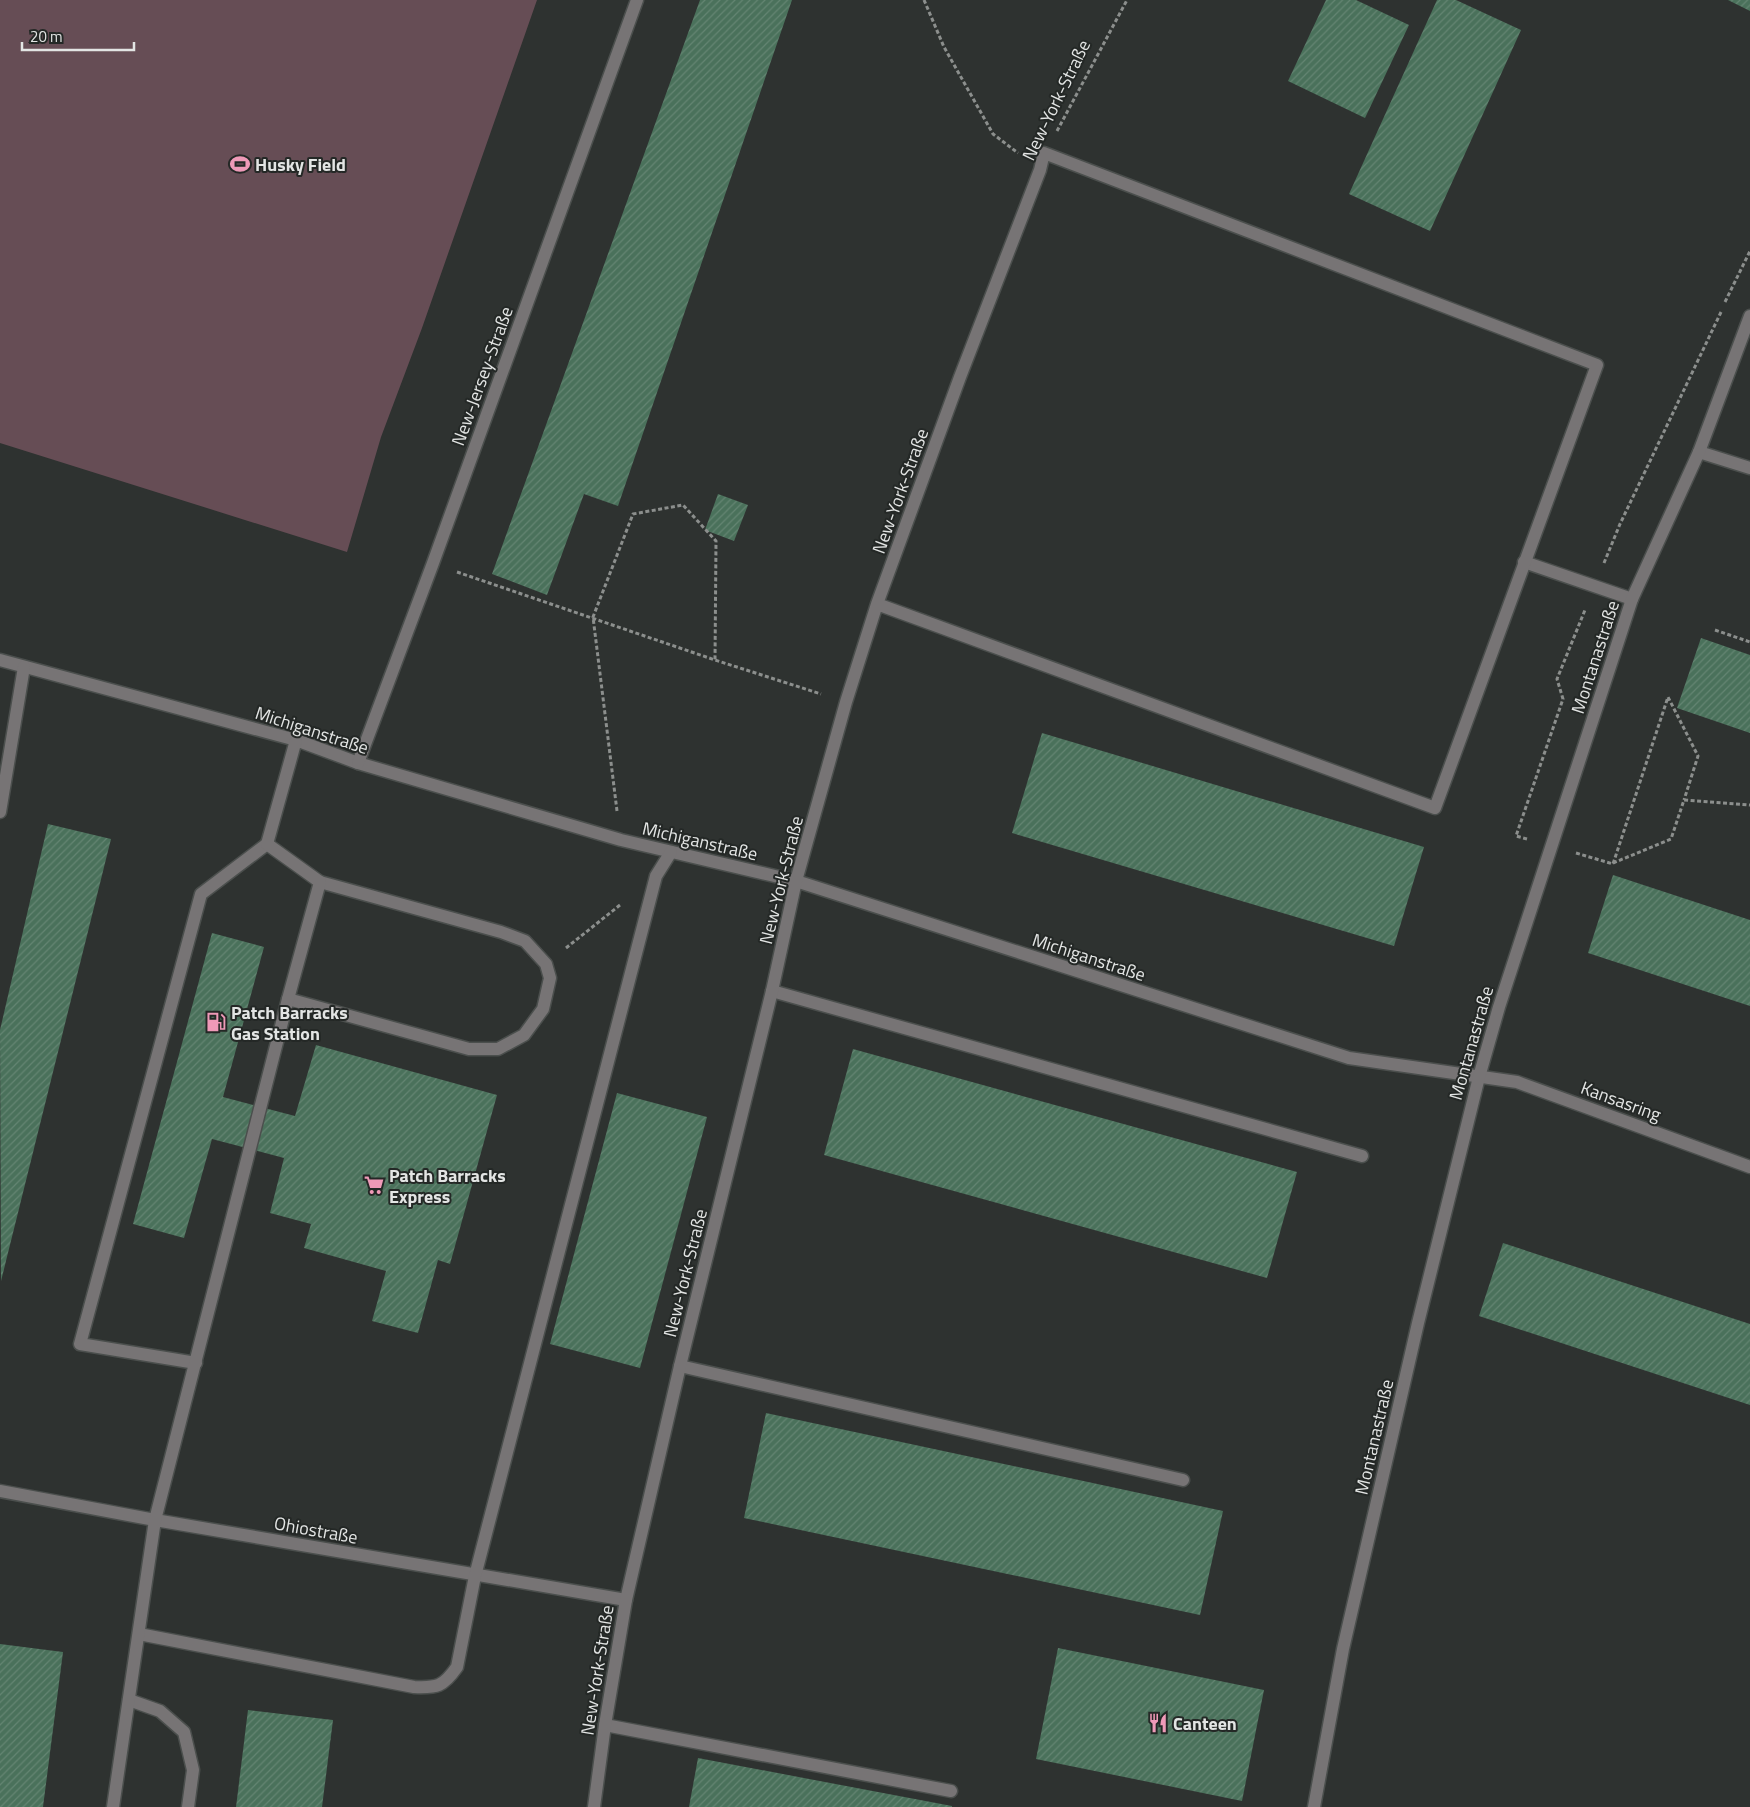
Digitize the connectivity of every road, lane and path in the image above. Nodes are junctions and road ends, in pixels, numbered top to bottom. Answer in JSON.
{"nodes":[{"id":1,"x":637,"y":0,"type":"edge"},
{"id":2,"x":924,"y":0,"type":"edge"},
{"id":3,"x":1127,"y":0,"type":"edge"},
{"id":4,"x":1044,"y":153,"type":"junction"},
{"id":5,"x":1040,"y":170,"type":"junction"},
{"id":6,"x":1750,"y":316,"type":"edge"},
{"id":7,"x":1699,"y":452,"type":"junction"},
{"id":8,"x":1750,"y":468,"type":"edge"},
{"id":9,"x":1524,"y":562,"type":"junction"},
{"id":10,"x":433,"y":563,"type":"junction"},
{"id":11,"x":1632,"y":599,"type":"junction"},
{"id":12,"x":877,"y":604,"type":"junction"},
{"id":13,"x":593,"y":618,"type":"junction"},
{"id":14,"x":1715,"y":630,"type":"dead end"},
{"id":15,"x":1750,"y":642,"type":"edge"},
{"id":16,"x":0,"y":660,"type":"edge"},
{"id":17,"x":715,"y":660,"type":"junction"},
{"id":18,"x":24,"y":668,"type":"junction"},
{"id":19,"x":846,"y":702,"type":"junction"},
{"id":20,"x":296,"y":740,"type":"junction"},
{"id":21,"x":358,"y":763,"type":"junction"},
{"id":22,"x":1750,"y":805,"type":"edge"},
{"id":23,"x":0,"y":812,"type":"edge"},
{"id":24,"x":620,"y":840,"type":"junction"},
{"id":25,"x":267,"y":844,"type":"junction"},
{"id":26,"x":671,"y":852,"type":"junction"},
{"id":27,"x":1613,"y":864,"type":"dead end"},
{"id":28,"x":656,"y":876,"type":"junction"},
{"id":29,"x":796,"y":881,"type":"junction"},
{"id":30,"x":320,"y":882,"type":"junction"},
{"id":31,"x":546,"y":964,"type":"junction"},
{"id":32,"x":772,"y":991,"type":"junction"},
{"id":33,"x":288,"y":999,"type":"junction"},
{"id":34,"x":1479,"y":1077,"type":"junction"},
{"id":35,"x":1362,"y":1156,"type":"dead end"},
{"id":36,"x":1750,"y":1167,"type":"edge"},
{"id":37,"x":196,"y":1363,"type":"junction"},
{"id":38,"x":680,"y":1366,"type":"junction"},
{"id":39,"x":1183,"y":1480,"type":"dead end"},
{"id":40,"x":0,"y":1491,"type":"edge"},
{"id":41,"x":155,"y":1520,"type":"junction"},
{"id":42,"x":475,"y":1576,"type":"junction"},
{"id":43,"x":626,"y":1600,"type":"junction"},
{"id":44,"x":139,"y":1634,"type":"junction"},
{"id":45,"x":129,"y":1700,"type":"junction"},
{"id":46,"x":605,"y":1725,"type":"junction"},
{"id":47,"x":951,"y":1791,"type":"dead end"},
{"id":48,"x":112,"y":1807,"type":"edge"},
{"id":49,"x":188,"y":1807,"type":"edge"},
{"id":50,"x":594,"y":1807,"type":"edge"},
{"id":51,"x":1314,"y":1807,"type":"edge"}],
"edges":[{"from":1,"to":10,"type":"street","name":"New-Jersey-Straße"},
{"from":2,"to":5,"type":"path"},
{"from":3,"to":4,"type":"path","name":"New-York-Straße"},
{"from":4,"to":5,"type":"street","name":"New-York-Straße"},
{"from":4,"to":9,"type":"street"},
{"from":5,"to":12,"type":"street","name":"New-York-Straße"},
{"from":6,"to":7,"type":"street","name":"Montanastraße"},
{"from":7,"to":8,"type":"street"},
{"from":7,"to":11,"type":"street","name":"Montanastraße"},
{"from":9,"to":11,"type":"street"},
{"from":9,"to":12,"type":"street"},
{"from":10,"to":13,"type":"path"},
{"from":10,"to":21,"type":"street","name":"New-Jersey-Straße"},
{"from":11,"to":34,"type":"street","name":"Montanastraße"},
{"from":12,"to":19,"type":"street","name":"New-York-Straße"},
{"from":13,"to":17,"type":"path"},
{"from":13,"to":17,"type":"path"},
{"from":13,"to":24,"type":"path"},
{"from":14,"to":15,"type":"path"},
{"from":16,"to":18,"type":"street","name":"Michiganstraße"},
{"from":17,"to":19,"type":"path"},
{"from":18,"to":20,"type":"street","name":"Michiganstraße"},
{"from":18,"to":23,"type":"street"},
{"from":19,"to":29,"type":"street","name":"New-York-Straße"},
{"from":20,"to":21,"type":"street","name":"Michiganstraße"},
{"from":20,"to":25,"type":"street"},
{"from":21,"to":24,"type":"street","name":"Michiganstraße"},
{"from":22,"to":27,"type":"path"},
{"from":24,"to":26,"type":"street","name":"Michiganstraße"},
{"from":25,"to":30,"type":"street"},
{"from":25,"to":37,"type":"street"},
{"from":26,"to":28,"type":"street"},
{"from":26,"to":29,"type":"street","name":"Michiganstraße"},
{"from":28,"to":31,"type":"path"},
{"from":28,"to":42,"type":"street"},
{"from":29,"to":32,"type":"street","name":"New-York-Straße"},
{"from":29,"to":34,"type":"street","name":"Michiganstraße"},
{"from":30,"to":31,"type":"street"},
{"from":30,"to":33,"type":"street"},
{"from":31,"to":33,"type":"street"},
{"from":32,"to":35,"type":"street"},
{"from":32,"to":38,"type":"street","name":"New-York-Straße"},
{"from":33,"to":37,"type":"street"},
{"from":34,"to":36,"type":"street","name":"Kansasring"},
{"from":34,"to":51,"type":"street","name":"Montanastraße"},
{"from":37,"to":41,"type":"street"},
{"from":38,"to":39,"type":"street"},
{"from":38,"to":43,"type":"street","name":"New-York-Straße"},
{"from":40,"to":41,"type":"street","name":"Ohiostraße"},
{"from":41,"to":42,"type":"street","name":"Ohiostraße"},
{"from":41,"to":44,"type":"street"},
{"from":42,"to":43,"type":"street","name":"Ohiostraße"},
{"from":42,"to":44,"type":"street"},
{"from":43,"to":46,"type":"street","name":"New-York-Straße"},
{"from":44,"to":45,"type":"street"},
{"from":45,"to":48,"type":"street"},
{"from":45,"to":49,"type":"street"},
{"from":46,"to":47,"type":"street"},
{"from":46,"to":50,"type":"street","name":"New-York-Straße"}]}
